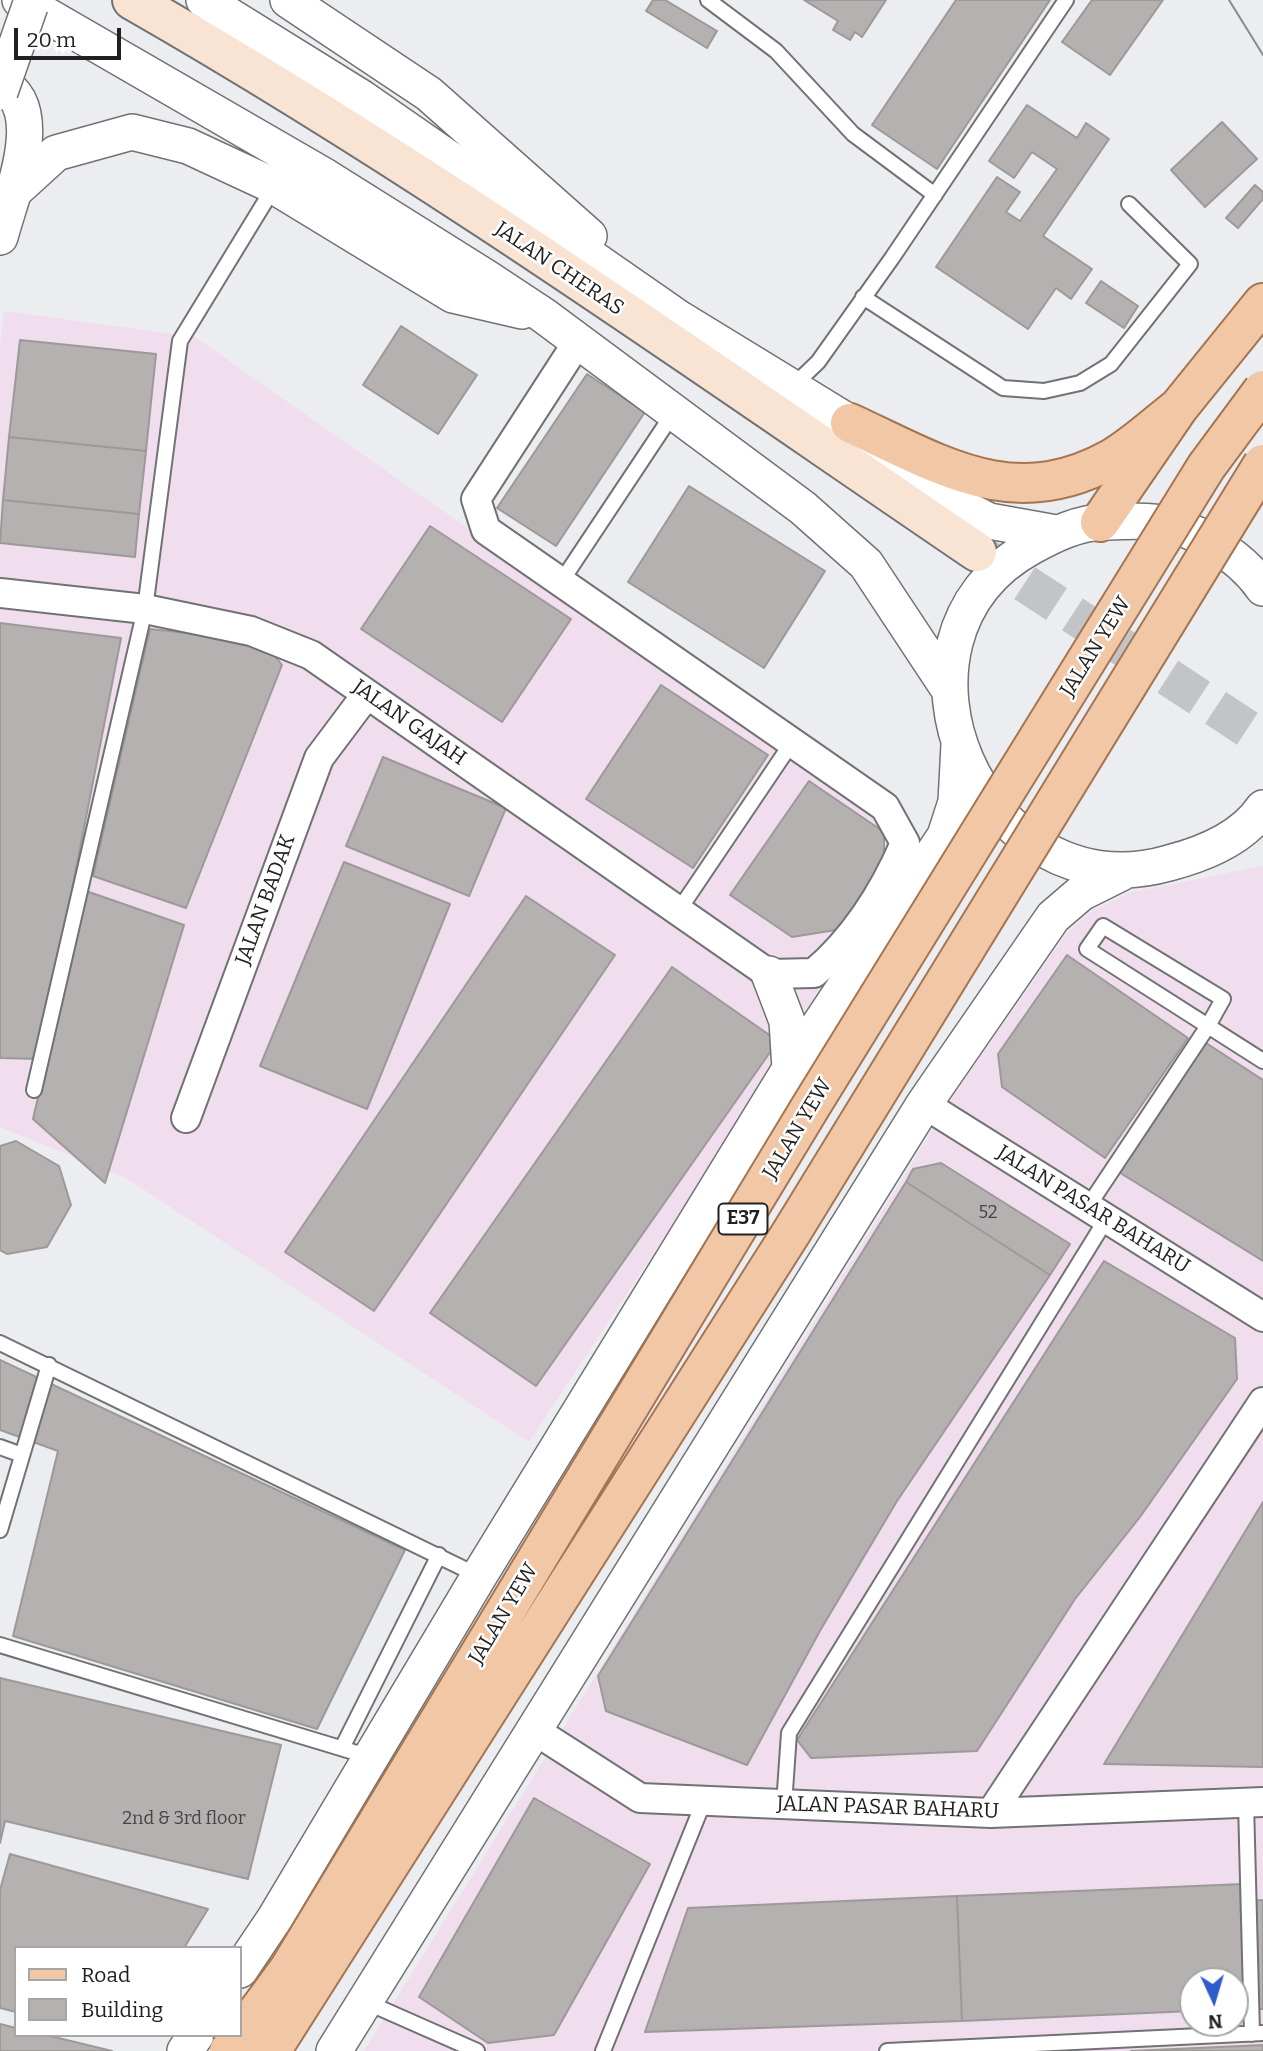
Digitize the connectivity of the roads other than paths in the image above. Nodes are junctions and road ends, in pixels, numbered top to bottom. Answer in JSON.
{"nodes":[{"id":1,"x":132,"y":0,"type":"edge"},
{"id":2,"x":204,"y":0,"type":"edge"},
{"id":3,"x":288,"y":0,"type":"edge"},
{"id":4,"x":708,"y":0,"type":"edge"},
{"id":5,"x":1066,"y":0,"type":"edge"},
{"id":6,"x":27,"y":2,"type":"edge"},
{"id":7,"x":0,"y":83,"type":"edge"},
{"id":8,"x":0,"y":92,"type":"edge"},
{"id":9,"x":274,"y":186,"type":"junction"},
{"id":10,"x":11,"y":194,"type":"junction"},
{"id":11,"x":935,"y":195,"type":"junction"},
{"id":12,"x":1129,"y":204,"type":"dead end"},
{"id":13,"x":0,"y":237,"type":"edge"},
{"id":14,"x":863,"y":297,"type":"junction"},
{"id":15,"x":1258,"y":310,"type":"edge"},
{"id":16,"x":542,"y":315,"type":"junction"},
{"id":17,"x":680,"y":319,"type":"junction"},
{"id":18,"x":576,"y":343,"type":"junction"},
{"id":19,"x":792,"y":388,"type":"junction"},
{"id":20,"x":1263,"y":390,"type":"edge"},
{"id":21,"x":1179,"y":407,"type":"junction"},
{"id":22,"x":674,"y":412,"type":"junction"},
{"id":23,"x":850,"y":423,"type":"junction"},
{"id":24,"x":1263,"y":464,"type":"edge"},
{"id":25,"x":1100,"y":522,"type":"junction"},
{"id":26,"x":1056,"y":533,"type":"junction"},
{"id":27,"x":977,"y":552,"type":"tunnel mouth"},
{"id":28,"x":561,"y":582,"type":"junction"},
{"id":29,"x":1263,"y":588,"type":"edge"},
{"id":30,"x":0,"y":593,"type":"edge"},
{"id":31,"x":145,"y":609,"type":"junction"},
{"id":32,"x":950,"y":691,"type":"junction"},
{"id":33,"x":367,"y":694,"type":"junction"},
{"id":34,"x":793,"y":741,"type":"junction"},
{"id":35,"x":959,"y":745,"type":"junction"},
{"id":36,"x":1263,"y":808,"type":"edge"},
{"id":37,"x":1263,"y":847,"type":"edge"},
{"id":38,"x":1196,"y":856,"type":"junction"},
{"id":39,"x":1123,"y":872,"type":"junction"},
{"id":40,"x":678,"y":910,"type":"junction"},
{"id":41,"x":769,"y":974,"type":"junction"},
{"id":42,"x":1208,"y":1026,"type":"junction"},
{"id":43,"x":1263,"y":1061,"type":"edge"},
{"id":44,"x":790,"y":1069,"type":"junction"},
{"id":45,"x":34,"y":1090,"type":"dead end"},
{"id":46,"x":924,"y":1104,"type":"junction"},
{"id":47,"x":186,"y":1118,"type":"dead end"},
{"id":48,"x":1097,"y":1213,"type":"junction"},
{"id":49,"x":1263,"y":1317,"type":"edge"},
{"id":50,"x":0,"y":1343,"type":"edge"},
{"id":51,"x":49,"y":1365,"type":"junction"},
{"id":52,"x":1263,"y":1402,"type":"edge"},
{"id":53,"x":0,"y":1447,"type":"edge"},
{"id":54,"x":22,"y":1455,"type":"junction"},
{"id":55,"x":0,"y":1530,"type":"edge"},
{"id":56,"x":439,"y":1555,"type":"junction"},
{"id":57,"x":479,"y":1576,"type":"junction"},
{"id":58,"x":439,"y":1644,"type":"junction"},
{"id":59,"x":0,"y":1645,"type":"edge"},
{"id":60,"x":540,"y":1719,"type":"junction"},
{"id":61,"x":356,"y":1753,"type":"junction"},
{"id":62,"x":704,"y":1801,"type":"junction"},
{"id":63,"x":1255,"y":1802,"type":"edge"},
{"id":64,"x":784,"y":1805,"type":"junction"},
{"id":65,"x":991,"y":1813,"type":"junction"},
{"id":66,"x":270,"y":1925,"type":"junction"},
{"id":67,"x":242,"y":1967,"type":"edge"},
{"id":68,"x":370,"y":1990,"type":"junction"},
{"id":69,"x":242,"y":2033,"type":"edge"},
{"id":70,"x":1257,"y":2033,"type":"edge"},
{"id":71,"x":271,"y":2051,"type":"edge"},
{"id":72,"x":334,"y":2051,"type":"edge"},
{"id":73,"x":477,"y":2051,"type":"edge"},
{"id":74,"x":603,"y":2051,"type":"edge"},
{"id":75,"x":887,"y":2051,"type":"edge"}],
"edges":[{"from":1,"to":27,"type":"main road","name":"JALAN CHERAS"},
{"from":2,"to":17,"type":"street"},
{"from":3,"to":17,"type":"street"},
{"from":4,"to":11,"type":"lane"},
{"from":5,"to":11,"type":"lane"},
{"from":6,"to":8,"type":"street","bridge":true},
{"from":6,"to":16,"type":"street"},
{"from":7,"to":10,"type":"street"},
{"from":9,"to":10,"type":"street"},
{"from":9,"to":16,"type":"street"},
{"from":9,"to":31,"type":"lane"},
{"from":10,"to":13,"type":"street"},
{"from":11,"to":14,"type":"lane"},
{"from":12,"to":14,"type":"lane"},
{"from":14,"to":19,"type":"lane"},
{"from":15,"to":21,"type":"main road"},
{"from":16,"to":18,"type":"street"},
{"from":17,"to":19,"type":"street"},
{"from":18,"to":22,"type":"street"},
{"from":18,"to":28,"type":"street"},
{"from":19,"to":23,"type":"street"},
{"from":20,"to":69,"type":"main road","name":"JALAN YEW","number":"E37","bridge":true},
{"from":21,"to":23,"type":"main road"},
{"from":21,"to":25,"type":"main road"},
{"from":22,"to":28,"type":"lane"},
{"from":22,"to":32,"type":"street"},
{"from":23,"to":26,"type":"street"},
{"from":24,"to":71,"type":"main road","name":"JALAN YEW","number":"E37","bridge":true},
{"from":25,"to":26,"type":"street"},
{"from":25,"to":29,"type":"street"},
{"from":26,"to":32,"type":"street"},
{"from":28,"to":34,"type":"street"},
{"from":30,"to":31,"type":"street","name":"JALAN GAJAH"},
{"from":31,"to":33,"type":"street","name":"JALAN GAJAH"},
{"from":31,"to":45,"type":"lane"},
{"from":32,"to":35,"type":"street"},
{"from":33,"to":40,"type":"street","name":"JALAN GAJAH"},
{"from":33,"to":47,"type":"street","name":"JALAN BADAK"},
{"from":34,"to":40,"type":"lane"},
{"from":34,"to":41,"type":"street"},
{"from":35,"to":39,"type":"street"},
{"from":35,"to":44,"type":"street","name":"JALAN YEW"},
{"from":36,"to":38,"type":"street"},
{"from":37,"to":38,"type":"street"},
{"from":38,"to":39,"type":"street"},
{"from":39,"to":46,"type":"street"},
{"from":40,"to":41,"type":"street","name":"JALAN GAJAH"},
{"from":41,"to":44,"type":"street"},
{"from":42,"to":42,"type":"lane"},
{"from":42,"to":43,"type":"lane"},
{"from":42,"to":48,"type":"lane"},
{"from":44,"to":57,"type":"street","name":"JALAN YEW"},
{"from":46,"to":48,"type":"street","name":"JALAN PASAR BAHARU"},
{"from":46,"to":60,"type":"street"},
{"from":48,"to":49,"type":"street","name":"JALAN PASAR BAHARU"},
{"from":48,"to":64,"type":"lane"},
{"from":50,"to":51,"type":"lane"},
{"from":51,"to":54,"type":"lane"},
{"from":51,"to":56,"type":"lane"},
{"from":52,"to":65,"type":"street"},
{"from":53,"to":54,"type":"lane"},
{"from":54,"to":55,"type":"lane"},
{"from":56,"to":57,"type":"lane"},
{"from":56,"to":61,"type":"lane"},
{"from":57,"to":58,"type":"street","name":"JALAN YEW"},
{"from":58,"to":60,"type":"street"},
{"from":58,"to":61,"type":"street","name":"JALAN YEW"},
{"from":59,"to":61,"type":"lane"},
{"from":60,"to":62,"type":"street","name":"JALAN PASAR BAHARU"},
{"from":60,"to":68,"type":"street"},
{"from":61,"to":66,"type":"street","name":"JALAN YEW"},
{"from":62,"to":64,"type":"street","name":"JALAN PASAR BAHARU"},
{"from":62,"to":74,"type":"lane"},
{"from":63,"to":65,"type":"street","name":"JALAN PASAR BAHARU"},
{"from":63,"to":70,"type":"lane"},
{"from":64,"to":65,"type":"street","name":"JALAN PASAR BAHARU"},
{"from":66,"to":67,"type":"street","name":"JALAN YEW"},
{"from":66,"to":68,"type":"street"},
{"from":68,"to":72,"type":"street"},
{"from":68,"to":73,"type":"lane"},
{"from":70,"to":75,"type":"lane"}]}
